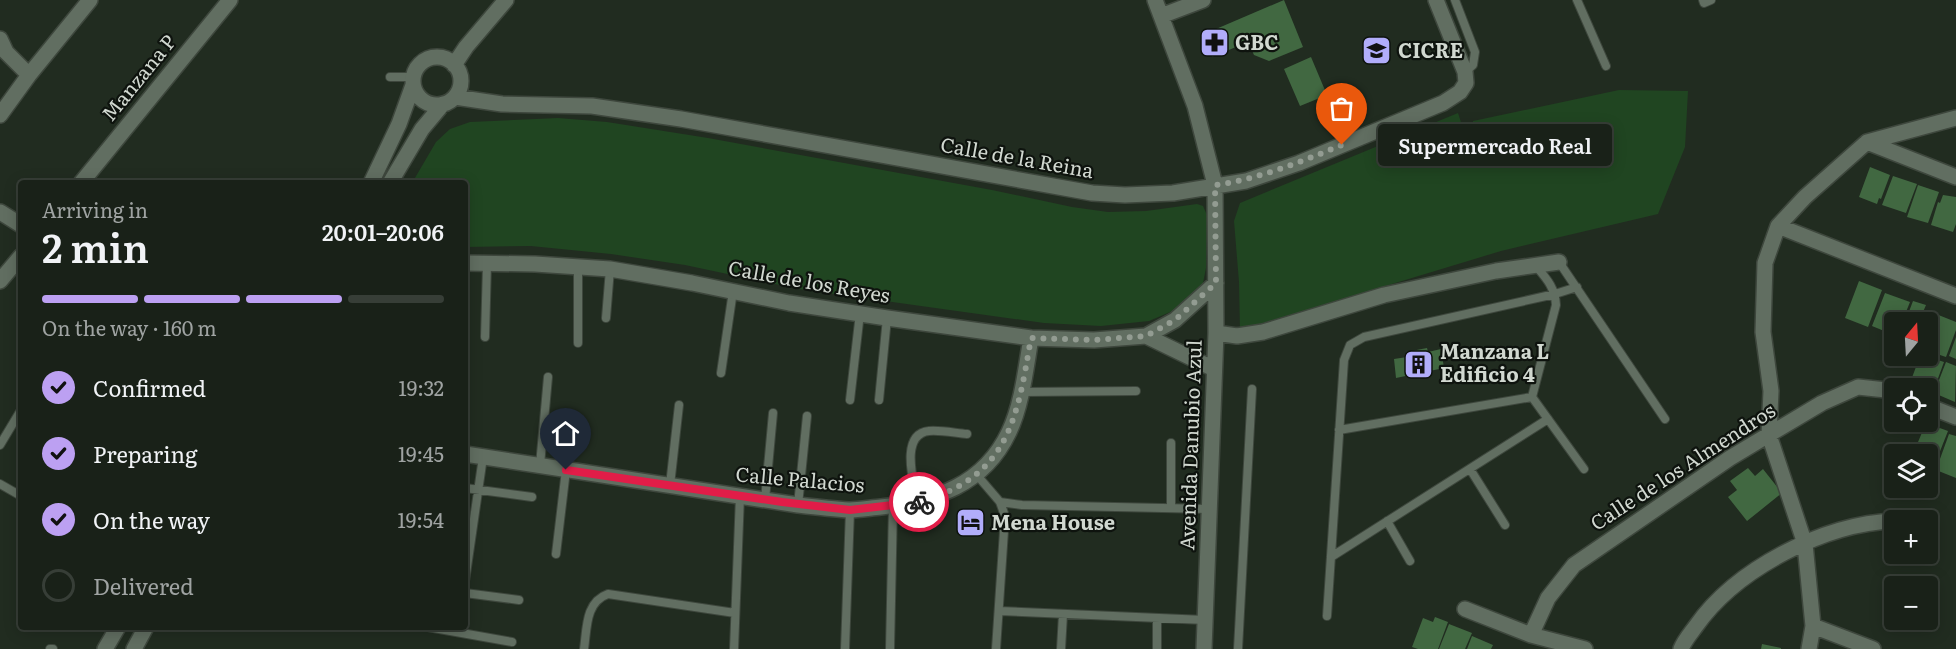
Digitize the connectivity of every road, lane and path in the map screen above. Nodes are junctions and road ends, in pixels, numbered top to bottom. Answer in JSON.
{"nodes":[{"id":1,"x":90,"y":0,"type":"edge"},
{"id":2,"x":230,"y":0,"type":"edge"},
{"id":3,"x":506,"y":0,"type":"edge"},
{"id":4,"x":1155,"y":0,"type":"edge"},
{"id":5,"x":1203,"y":0,"type":"edge"},
{"id":6,"x":1436,"y":0,"type":"edge"},
{"id":7,"x":1455,"y":0,"type":"edge"},
{"id":8,"x":1576,"y":0,"type":"edge"},
{"id":9,"x":1703,"y":0,"type":"edge"},
{"id":10,"x":1711,"y":0,"type":"edge"},
{"id":11,"x":1161,"y":16,"type":"junction"},
{"id":12,"x":0,"y":39,"type":"edge"},
{"id":13,"x":454,"y":65,"type":"junction"},
{"id":14,"x":1606,"y":66,"type":"dead end"},
{"id":15,"x":1465,"y":72,"type":"junction"},
{"id":16,"x":29,"y":75,"type":"junction"},
{"id":17,"x":390,"y":77,"type":"dead end"},
{"id":18,"x":413,"y":81,"type":"junction"},
{"id":19,"x":449,"y":100,"type":"junction"},
{"id":20,"x":0,"y":115,"type":"edge"},
{"id":21,"x":1956,"y":118,"type":"edge"},
{"id":22,"x":1867,"y":142,"type":"junction"},
{"id":23,"x":1956,"y":177,"type":"edge"},
{"id":24,"x":83,"y":180,"type":"edge"},
{"id":25,"x":372,"y":180,"type":"edge"},
{"id":26,"x":392,"y":180,"type":"edge"},
{"id":27,"x":1215,"y":185,"type":"junction"},
{"id":28,"x":0,"y":212,"type":"edge"},
{"id":29,"x":18,"y":223,"type":"edge"},
{"id":30,"x":1778,"y":226,"type":"junction"},
{"id":31,"x":18,"y":260,"type":"edge"},
{"id":32,"x":1558,"y":262,"type":"joint"},
{"id":33,"x":468,"y":263,"type":"edge"},
{"id":34,"x":487,"y":264,"type":"junction"},
{"id":35,"x":1535,"y":265,"type":"junction"},
{"id":36,"x":578,"y":267,"type":"junction"},
{"id":37,"x":610,"y":269,"type":"junction"},
{"id":38,"x":0,"y":281,"type":"edge"},
{"id":39,"x":1216,"y":283,"type":"junction"},
{"id":40,"x":1577,"y":287,"type":"junction"},
{"id":41,"x":733,"y":291,"type":"junction"},
{"id":42,"x":1556,"y":294,"type":"junction"},
{"id":43,"x":1956,"y":296,"type":"edge"},
{"id":44,"x":860,"y":313,"type":"junction"},
{"id":45,"x":606,"y":318,"type":"dead end"},
{"id":46,"x":887,"y":318,"type":"junction"},
{"id":47,"x":1216,"y":333,"type":"junction"},
{"id":48,"x":1146,"y":336,"type":"junction"},
{"id":49,"x":485,"y":337,"type":"dead end"},
{"id":50,"x":1031,"y":338,"type":"junction"},
{"id":51,"x":578,"y":343,"type":"dead end"},
{"id":52,"x":1214,"y":369,"type":"junction"},
{"id":53,"x":721,"y":373,"type":"dead end"},
{"id":54,"x":548,"y":377,"type":"dead end"},
{"id":55,"x":1252,"y":389,"type":"dead end"},
{"id":56,"x":1884,"y":390,"type":"edge"},
{"id":57,"x":1021,"y":392,"type":"junction"},
{"id":58,"x":1136,"y":392,"type":"dead end"},
{"id":59,"x":1532,"y":397,"type":"junction"},
{"id":60,"x":850,"y":400,"type":"dead end"},
{"id":61,"x":879,"y":400,"type":"dead end"},
{"id":62,"x":679,"y":405,"type":"dead end"},
{"id":63,"x":1938,"y":410,"type":"edge"},
{"id":64,"x":773,"y":413,"type":"dead end"},
{"id":65,"x":18,"y":415,"type":"edge"},
{"id":66,"x":807,"y":416,"type":"dead end"},
{"id":67,"x":1956,"y":417,"type":"edge"},
{"id":68,"x":1548,"y":419,"type":"junction"},
{"id":69,"x":1665,"y":419,"type":"dead end"},
{"id":70,"x":1340,"y":430,"type":"junction"},
{"id":71,"x":967,"y":434,"type":"dead end"},
{"id":72,"x":1769,"y":435,"type":"junction"},
{"id":73,"x":1171,"y":443,"type":"dead end"},
{"id":74,"x":0,"y":445,"type":"edge"},
{"id":75,"x":468,"y":454,"type":"edge"},
{"id":76,"x":483,"y":457,"type":"junction"},
{"id":77,"x":540,"y":465,"type":"junction"},
{"id":78,"x":1470,"y":469,"type":"junction"},
{"id":79,"x":1584,"y":469,"type":"dead end"},
{"id":80,"x":566,"y":470,"type":"junction"},
{"id":81,"x":976,"y":474,"type":"junction"},
{"id":82,"x":0,"y":484,"type":"edge"},
{"id":83,"x":670,"y":485,"type":"junction"},
{"id":84,"x":468,"y":488,"type":"edge"},
{"id":85,"x":478,"y":490,"type":"junction"},
{"id":86,"x":18,"y":494,"type":"edge"},
{"id":87,"x":740,"y":496,"type":"junction"},
{"id":88,"x":532,"y":497,"type":"dead end"},
{"id":89,"x":765,"y":500,"type":"junction"},
{"id":90,"x":917,"y":502,"type":"junction"},
{"id":91,"x":1000,"y":502,"type":"junction"},
{"id":92,"x":798,"y":505,"type":"junction"},
{"id":93,"x":893,"y":506,"type":"junction"},
{"id":94,"x":1171,"y":508,"type":"junction"},
{"id":95,"x":1209,"y":509,"type":"junction"},
{"id":96,"x":850,"y":510,"type":"junction"},
{"id":97,"x":1387,"y":521,"type":"junction"},
{"id":98,"x":1884,"y":522,"type":"edge"},
{"id":99,"x":1505,"y":525,"type":"dead end"},
{"id":100,"x":1804,"y":544,"type":"junction"},
{"id":101,"x":556,"y":554,"type":"dead end"},
{"id":102,"x":1331,"y":557,"type":"junction"},
{"id":103,"x":468,"y":561,"type":"edge"},
{"id":104,"x":1410,"y":561,"type":"dead end"},
{"id":105,"x":468,"y":593,"type":"edge"},
{"id":106,"x":519,"y":600,"type":"dead end"},
{"id":107,"x":1465,"y":609,"type":"dead end"},
{"id":108,"x":999,"y":611,"type":"junction"},
{"id":109,"x":735,"y":613,"type":"junction"},
{"id":110,"x":1063,"y":614,"type":"junction"},
{"id":111,"x":1327,"y":616,"type":"dead end"},
{"id":112,"x":1157,"y":618,"type":"junction"},
{"id":113,"x":1205,"y":620,"type":"junction"},
{"id":114,"x":1813,"y":626,"type":"junction"},
{"id":115,"x":116,"y":630,"type":"edge"},
{"id":116,"x":144,"y":630,"type":"edge"},
{"id":117,"x":458,"y":630,"type":"edge"},
{"id":118,"x":1531,"y":635,"type":"junction"},
{"id":119,"x":512,"y":642,"type":"dead end"},
{"id":120,"x":105,"y":649,"type":"edge"},
{"id":121,"x":134,"y":649,"type":"edge"},
{"id":122,"x":584,"y":649,"type":"edge"},
{"id":123,"x":734,"y":649,"type":"edge"},
{"id":124,"x":845,"y":649,"type":"edge"},
{"id":125,"x":890,"y":649,"type":"edge"},
{"id":126,"x":996,"y":649,"type":"edge"},
{"id":127,"x":1061,"y":649,"type":"edge"},
{"id":128,"x":1157,"y":649,"type":"edge"},
{"id":129,"x":1204,"y":649,"type":"edge"},
{"id":130,"x":1238,"y":649,"type":"edge"},
{"id":131,"x":1585,"y":649,"type":"edge"},
{"id":132,"x":1681,"y":649,"type":"edge"},
{"id":133,"x":1809,"y":649,"type":"edge"},
{"id":134,"x":1873,"y":649,"type":"edge"}],
"edges":[{"from":1,"to":16,"type":"street"},
{"from":2,"to":24,"type":"street","name":"Manzana P"},
{"from":3,"to":13,"type":"street"},
{"from":4,"to":11,"type":"street","name":"Avenida Danubio Azul"},
{"from":5,"to":11,"type":"street"},
{"from":6,"to":15,"type":"street"},
{"from":7,"to":15,"type":"lane"},
{"from":8,"to":14,"type":"lane"},
{"from":9,"to":10,"type":"lane"},
{"from":11,"to":27,"type":"street","name":"Avenida Danubio Azul"},
{"from":12,"to":16,"type":"street"},
{"from":13,"to":18,"type":"street"},
{"from":13,"to":19,"type":"street"},
{"from":15,"to":27,"type":"street","name":"Calle de la Reina"},
{"from":16,"to":20,"type":"street"},
{"from":17,"to":18,"type":"lane"},
{"from":18,"to":19,"type":"street"},
{"from":18,"to":25,"type":"street"},
{"from":19,"to":26,"type":"street"},
{"from":19,"to":27,"type":"street","name":"Calle de la Reina"},
{"from":21,"to":22,"type":"street"},
{"from":22,"to":23,"type":"street"},
{"from":22,"to":30,"type":"street"},
{"from":27,"to":39,"type":"street","name":"Avenida Danubio Azul"},
{"from":28,"to":29,"type":"street"},
{"from":30,"to":43,"type":"street"},
{"from":30,"to":72,"type":"street"},
{"from":31,"to":38,"type":"street"},
{"from":32,"to":35,"type":"street"},
{"from":32,"to":40,"type":"lane"},
{"from":33,"to":34,"type":"street","name":"Calle de los Reyes"},
{"from":34,"to":36,"type":"street","name":"Calle de los Reyes"},
{"from":34,"to":49,"type":"lane"},
{"from":35,"to":42,"type":"lane"},
{"from":35,"to":47,"type":"street"},
{"from":36,"to":37,"type":"street","name":"Calle de los Reyes"},
{"from":36,"to":51,"type":"lane"},
{"from":37,"to":41,"type":"street","name":"Calle de los Reyes"},
{"from":37,"to":45,"type":"lane"},
{"from":39,"to":47,"type":"street","name":"Avenida Danubio Azul"},
{"from":39,"to":48,"type":"street","name":"Calle de los Reyes"},
{"from":40,"to":42,"type":"lane"},
{"from":40,"to":69,"type":"lane"},
{"from":41,"to":44,"type":"street","name":"Calle de los Reyes"},
{"from":41,"to":53,"type":"lane"},
{"from":42,"to":59,"type":"lane"},
{"from":42,"to":70,"type":"lane"},
{"from":44,"to":46,"type":"street","name":"Calle de los Reyes"},
{"from":44,"to":60,"type":"lane"},
{"from":46,"to":50,"type":"street","name":"Calle de los Reyes"},
{"from":46,"to":61,"type":"lane"},
{"from":47,"to":52,"type":"street","name":"Avenida Danubio Azul"},
{"from":48,"to":50,"type":"street","name":"Calle de los Reyes"},
{"from":48,"to":52,"type":"street"},
{"from":50,"to":57,"type":"street","name":"Calle Palacios"},
{"from":52,"to":95,"type":"street","name":"Avenida Danubio Azul"},
{"from":54,"to":77,"type":"lane"},
{"from":55,"to":130,"type":"lane"},
{"from":56,"to":72,"type":"street","name":"Calle de los Almendros"},
{"from":57,"to":58,"type":"lane"},
{"from":57,"to":81,"type":"street","name":"Calle Palacios"},
{"from":59,"to":68,"type":"lane"},
{"from":59,"to":70,"type":"lane"},
{"from":62,"to":83,"type":"lane"},
{"from":63,"to":67,"type":"street"},
{"from":64,"to":89,"type":"lane"},
{"from":65,"to":74,"type":"lane"},
{"from":66,"to":92,"type":"lane"},
{"from":68,"to":78,"type":"lane"},
{"from":68,"to":79,"type":"lane"},
{"from":70,"to":102,"type":"lane"},
{"from":71,"to":90,"type":"lane"},
{"from":72,"to":100,"type":"street"},
{"from":72,"to":118,"type":"street","name":"Calle de los Almendros"},
{"from":73,"to":94,"type":"lane"},
{"from":75,"to":76,"type":"street","name":"Calle Palacios"},
{"from":76,"to":77,"type":"street","name":"Calle Palacios"},
{"from":76,"to":85,"type":"lane"},
{"from":77,"to":80,"type":"street","name":"Calle Palacios"},
{"from":78,"to":97,"type":"lane"},
{"from":78,"to":99,"type":"lane"},
{"from":80,"to":83,"type":"street","name":"Calle Palacios"},
{"from":80,"to":101,"type":"lane"},
{"from":81,"to":90,"type":"street","name":"Calle Palacios"},
{"from":81,"to":91,"type":"lane"},
{"from":82,"to":86,"type":"lane"},
{"from":83,"to":87,"type":"street","name":"Calle Palacios"},
{"from":84,"to":85,"type":"lane"},
{"from":85,"to":88,"type":"lane"},
{"from":85,"to":103,"type":"lane"},
{"from":87,"to":89,"type":"street","name":"Calle Palacios"},
{"from":87,"to":109,"type":"lane"},
{"from":89,"to":92,"type":"street","name":"Calle Palacios"},
{"from":90,"to":93,"type":"street","name":"Calle Palacios"},
{"from":91,"to":94,"type":"lane"},
{"from":91,"to":108,"type":"lane"},
{"from":92,"to":96,"type":"street","name":"Calle Palacios"},
{"from":93,"to":96,"type":"street","name":"Calle Palacios"},
{"from":93,"to":125,"type":"lane"},
{"from":94,"to":95,"type":"lane"},
{"from":95,"to":113,"type":"street","name":"Avenida Danubio Azul"},
{"from":96,"to":124,"type":"lane"},
{"from":97,"to":102,"type":"lane"},
{"from":97,"to":104,"type":"lane"},
{"from":98,"to":100,"type":"street"},
{"from":100,"to":114,"type":"street"},
{"from":100,"to":132,"type":"street"},
{"from":102,"to":111,"type":"lane"},
{"from":105,"to":106,"type":"lane"},
{"from":107,"to":118,"type":"street"},
{"from":108,"to":110,"type":"lane"},
{"from":108,"to":126,"type":"lane"},
{"from":109,"to":122,"type":"lane"},
{"from":109,"to":123,"type":"lane"},
{"from":110,"to":112,"type":"lane"},
{"from":110,"to":127,"type":"lane"},
{"from":112,"to":113,"type":"lane"},
{"from":112,"to":128,"type":"lane"},
{"from":113,"to":129,"type":"street","name":"Avenida Danubio Azul"},
{"from":114,"to":133,"type":"street"},
{"from":114,"to":134,"type":"street"},
{"from":115,"to":120,"type":"street"},
{"from":116,"to":121,"type":"street"},
{"from":117,"to":119,"type":"lane"},
{"from":118,"to":131,"type":"street"}]}
